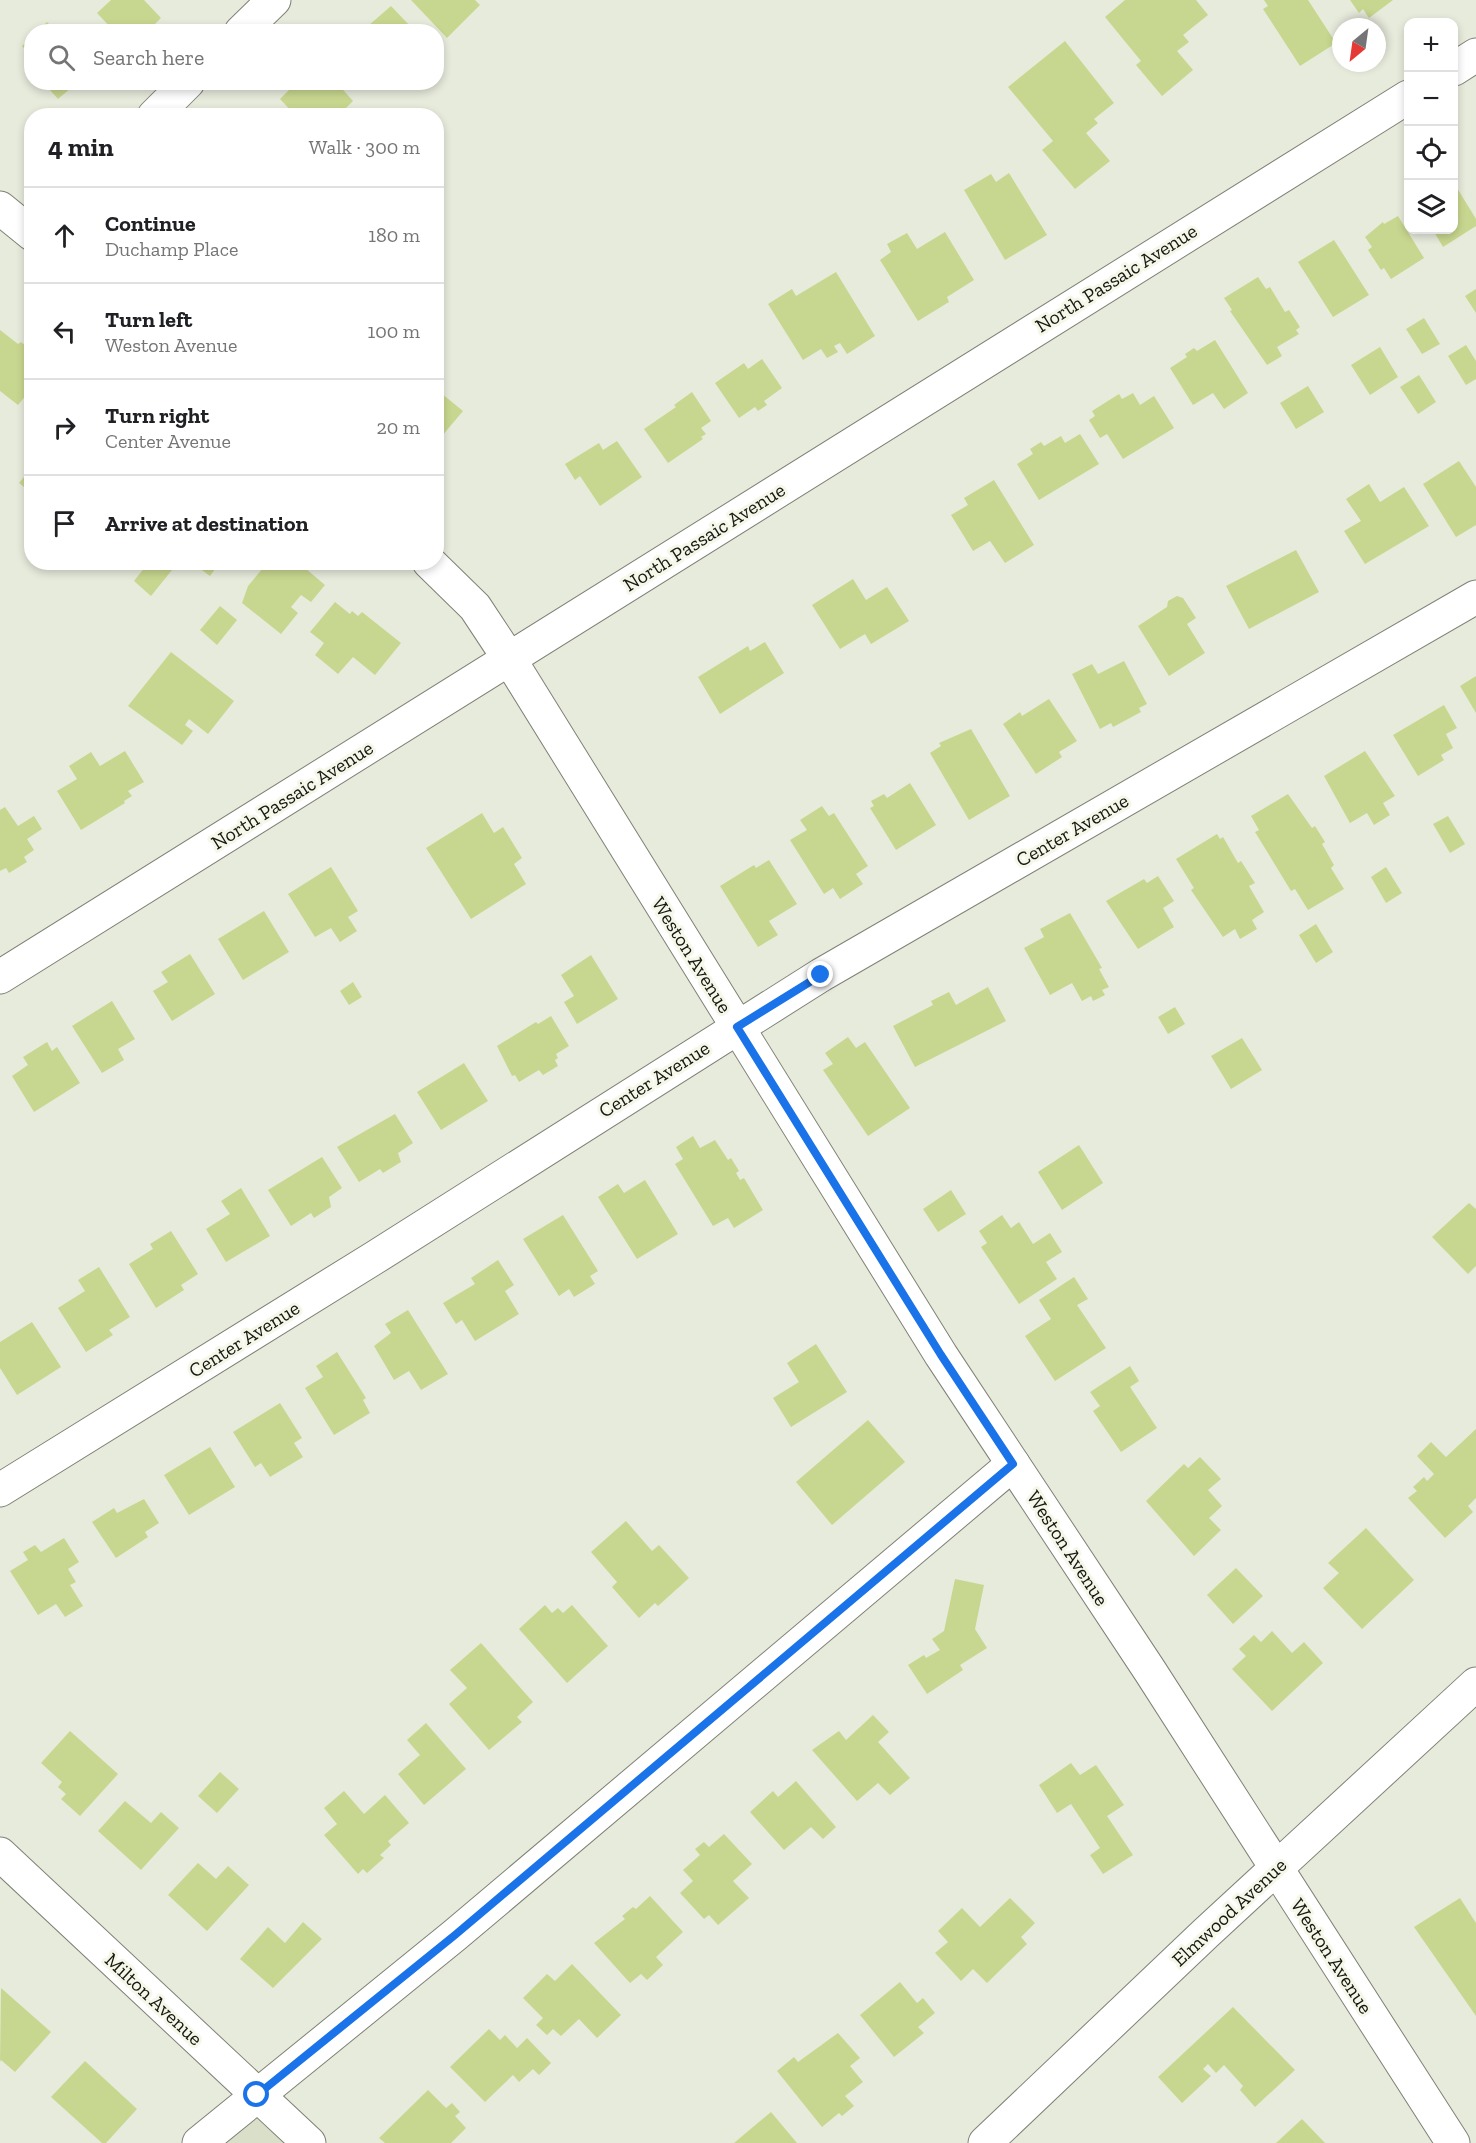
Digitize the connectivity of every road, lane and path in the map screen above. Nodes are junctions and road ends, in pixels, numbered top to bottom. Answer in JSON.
{"nodes":[{"id":1,"x":274,"y":0,"type":"edge"},
{"id":2,"x":249,"y":24,"type":"edge"},
{"id":3,"x":1476,"y":55,"type":"edge"},
{"id":4,"x":1458,"y":66,"type":"edge"},
{"id":5,"x":180,"y":90,"type":"edge"},
{"id":6,"x":1404,"y":99,"type":"edge"},
{"id":7,"x":162,"y":108,"type":"edge"},
{"id":8,"x":0,"y":208,"type":"edge"},
{"id":9,"x":24,"y":228,"type":"edge"},
{"id":10,"x":437,"y":570,"type":"edge"},
{"id":11,"x":1476,"y":597,"type":"edge"},
{"id":12,"x":510,"y":660,"type":"junction"},
{"id":13,"x":0,"y":977,"type":"edge"},
{"id":14,"x":737,"y":1027,"type":"junction"},
{"id":15,"x":1013,"y":1464,"type":"junction"},
{"id":16,"x":0,"y":1490,"type":"edge"},
{"id":17,"x":1476,"y":1683,"type":"edge"},
{"id":18,"x":0,"y":1854,"type":"edge"},
{"id":19,"x":1277,"y":1869,"type":"junction"},
{"id":20,"x":257,"y":2095,"type":"junction"},
{"id":21,"x":199,"y":2143,"type":"edge"},
{"id":22,"x":309,"y":2143,"type":"edge"},
{"id":23,"x":985,"y":2143,"type":"edge"},
{"id":24,"x":1452,"y":2143,"type":"edge"}],
"edges":[{"from":1,"to":2,"type":"street"},
{"from":3,"to":4,"type":"street"},
{"from":5,"to":7,"type":"street"},
{"from":6,"to":12,"type":"street","name":"North Passaic Avenue"},
{"from":8,"to":9,"type":"street"},
{"from":10,"to":12,"type":"street","name":"Weston Avenue"},
{"from":11,"to":14,"type":"street","name":"Center Avenue"},
{"from":12,"to":13,"type":"street","name":"North Passaic Avenue"},
{"from":12,"to":14,"type":"street","name":"Weston Avenue"},
{"from":14,"to":15,"type":"street","name":"Weston Avenue"},
{"from":14,"to":16,"type":"street","name":"Center Avenue"},
{"from":15,"to":19,"type":"street","name":"Weston Avenue"},
{"from":15,"to":20,"type":"street"},
{"from":17,"to":19,"type":"street","name":"Elmwood Avenue"},
{"from":18,"to":20,"type":"street","name":"Milton Avenue"},
{"from":19,"to":23,"type":"street","name":"Elmwood Avenue"},
{"from":19,"to":24,"type":"street","name":"Weston Avenue"},
{"from":20,"to":21,"type":"street"},
{"from":20,"to":22,"type":"street","name":"Milton Avenue"}]}
